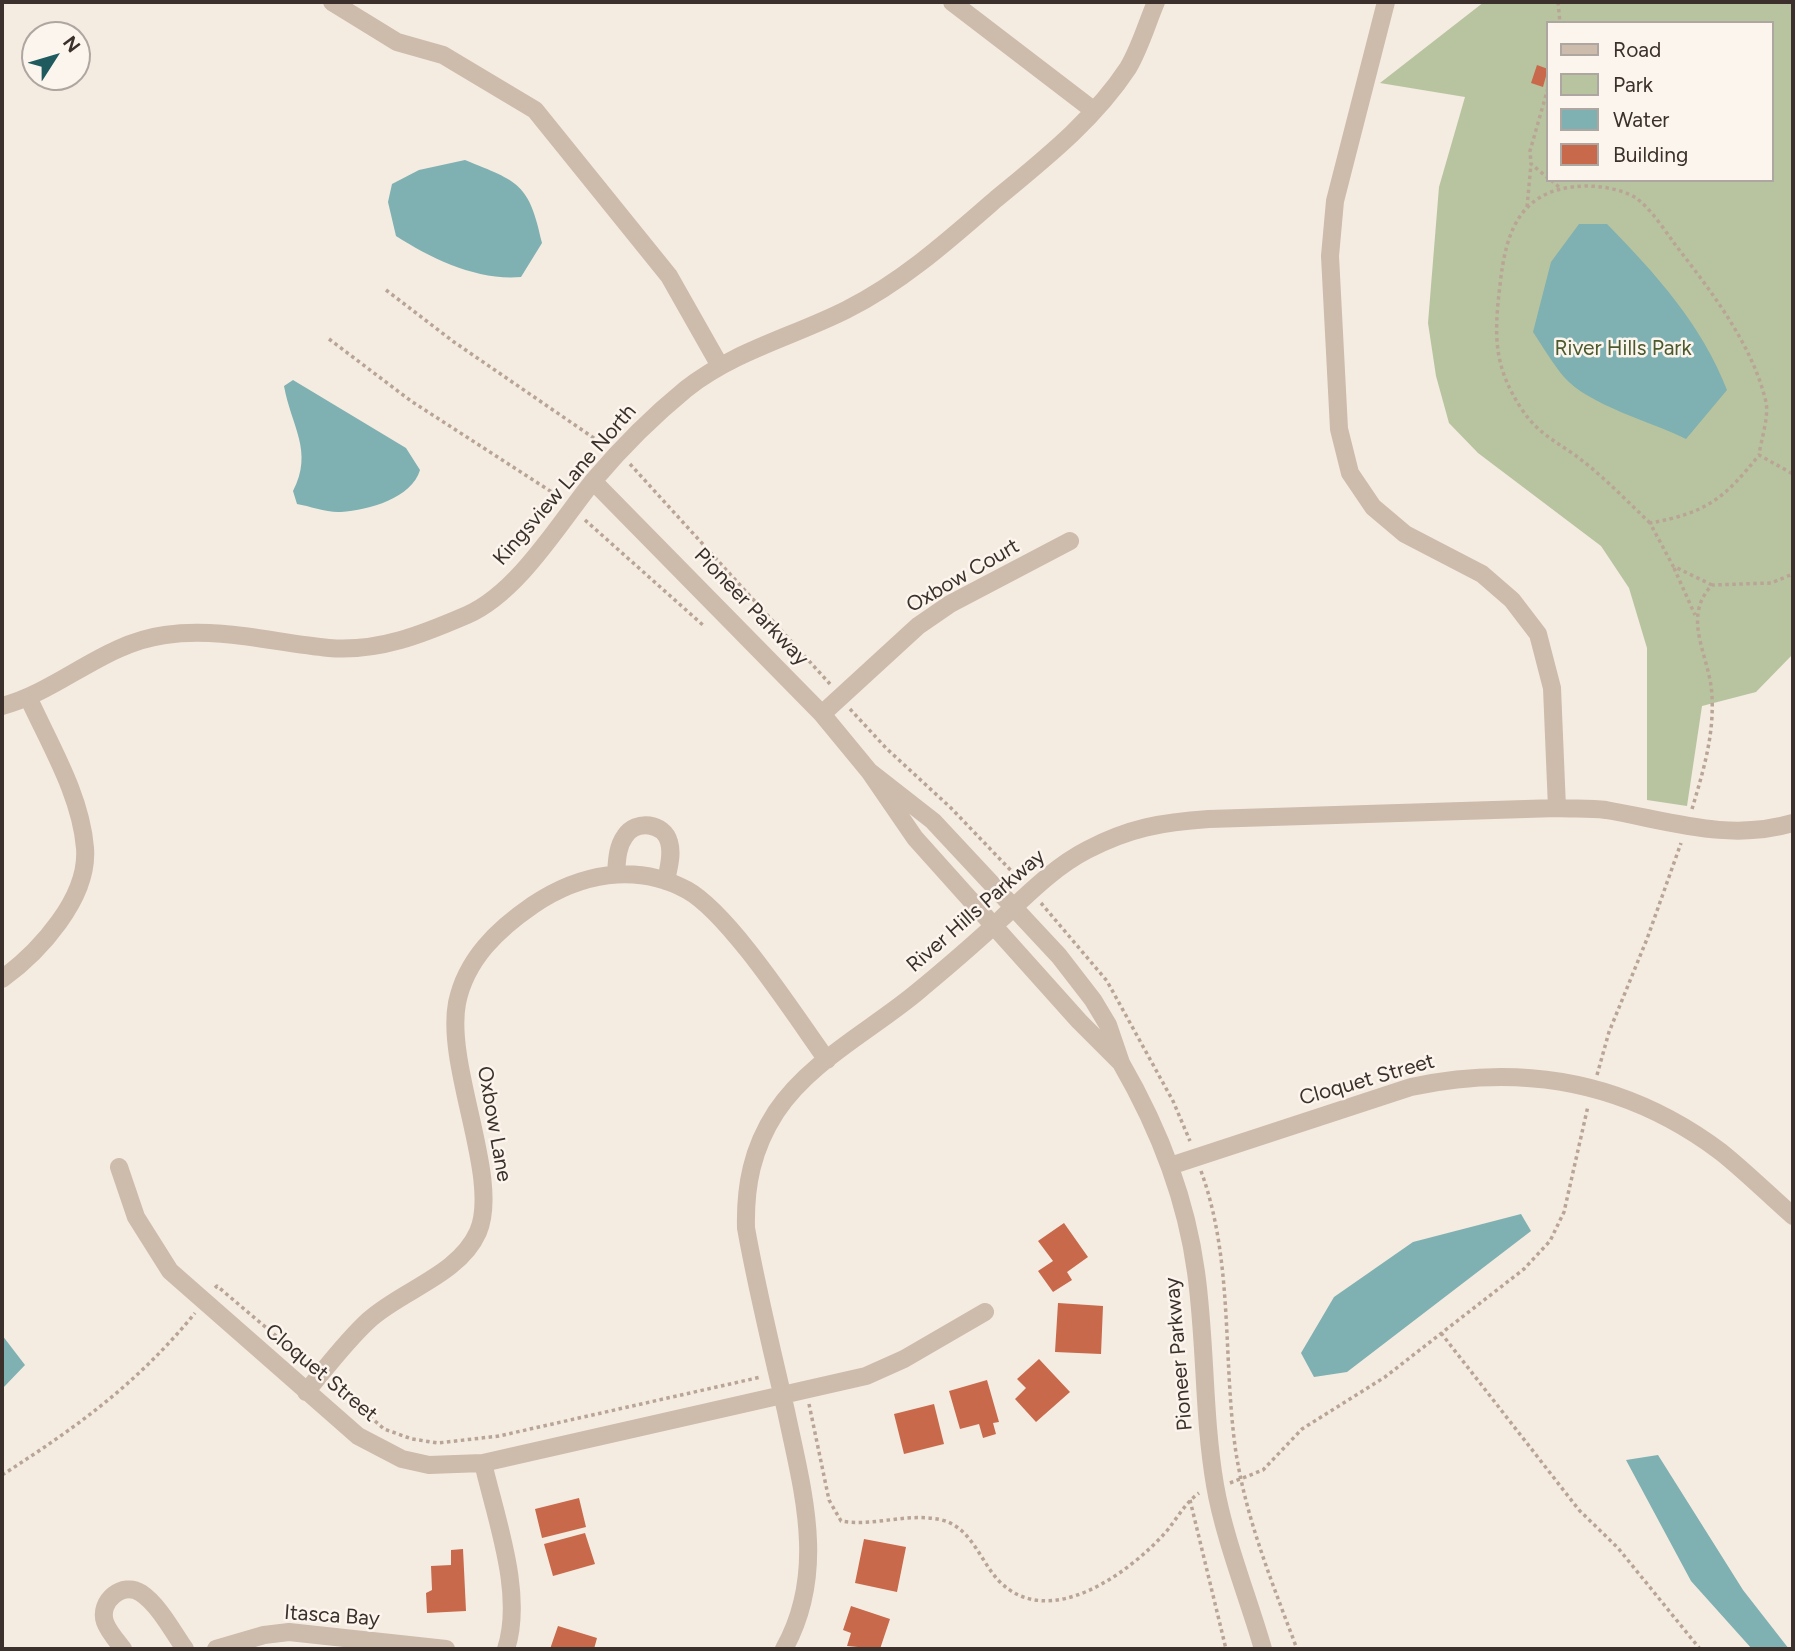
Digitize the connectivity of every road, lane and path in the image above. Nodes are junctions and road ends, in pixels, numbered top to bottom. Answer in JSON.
{"nodes":[{"id":1,"x":332,"y":2,"type":"edge"},
{"id":2,"x":952,"y":2,"type":"edge"},
{"id":3,"x":1156,"y":2,"type":"edge"},
{"id":4,"x":1386,"y":2,"type":"edge"},
{"id":5,"x":1558,"y":2,"type":"edge"},
{"id":6,"x":1560,"y":21,"type":"edge"},
{"id":7,"x":1546,"y":95,"type":"edge"},
{"id":8,"x":1093,"y":110,"type":"junction"},
{"id":9,"x":1531,"y":164,"type":"junction"},
{"id":10,"x":1546,"y":176,"type":"edge"},
{"id":11,"x":1554,"y":182,"type":"edge"},
{"id":12,"x":1561,"y":188,"type":"junction"},
{"id":13,"x":1527,"y":207,"type":"junction"},
{"id":14,"x":329,"y":339,"type":"dead end"},
{"id":15,"x":720,"y":366,"type":"junction"},
{"id":16,"x":1759,"y":455,"type":"junction"},
{"id":17,"x":1793,"y":474,"type":"edge"},
{"id":18,"x":593,"y":481,"type":"junction"},
{"id":19,"x":573,"y":509,"type":"junction"},
{"id":20,"x":1650,"y":523,"type":"junction"},
{"id":21,"x":1070,"y":541,"type":"dead end"},
{"id":22,"x":1673,"y":566,"type":"junction"},
{"id":23,"x":1793,"y":574,"type":"edge"},
{"id":24,"x":1712,"y":584,"type":"junction"},
{"id":25,"x":1695,"y":616,"type":"junction"},
{"id":26,"x":704,"y":626,"type":"dead end"},
{"id":27,"x":29,"y":699,"type":"junction"},
{"id":28,"x":2,"y":706,"type":"edge"},
{"id":29,"x":822,"y":714,"type":"junction"},
{"id":30,"x":869,"y":771,"type":"junction"},
{"id":31,"x":1693,"y":805,"type":"dead end"},
{"id":32,"x":1558,"y":808,"type":"junction"},
{"id":33,"x":1793,"y":823,"type":"edge"},
{"id":34,"x":1683,"y":836,"type":"dead end"},
{"id":35,"x":616,"y":874,"type":"junction"},
{"id":36,"x":666,"y":881,"type":"junction"},
{"id":37,"x":1015,"y":906,"type":"junction"},
{"id":38,"x":993,"y":926,"type":"junction"},
{"id":39,"x":2,"y":979,"type":"edge"},
{"id":40,"x":827,"y":1060,"type":"junction"},
{"id":41,"x":1121,"y":1063,"type":"junction"},
{"id":42,"x":1597,"y":1073,"type":"dead end"},
{"id":43,"x":1590,"y":1100,"type":"dead end"},
{"id":44,"x":119,"y":1167,"type":"dead end"},
{"id":45,"x":1170,"y":1167,"type":"junction"},
{"id":46,"x":1793,"y":1216,"type":"edge"},
{"id":47,"x":217,"y":1286,"type":"dead end"},
{"id":48,"x":195,"y":1312,"type":"dead end"},
{"id":49,"x":985,"y":1312,"type":"dead end"},
{"id":50,"x":1441,"y":1333,"type":"junction"},
{"id":51,"x":310,"y":1364,"type":"dead end"},
{"id":52,"x":762,"y":1377,"type":"dead end"},
{"id":53,"x":331,"y":1383,"type":"dead end"},
{"id":54,"x":306,"y":1392,"type":"junction"},
{"id":55,"x":782,"y":1395,"type":"junction"},
{"id":56,"x":808,"y":1403,"type":"dead end"},
{"id":57,"x":483,"y":1463,"type":"junction"},
{"id":58,"x":2,"y":1475,"type":"edge"},
{"id":59,"x":1242,"y":1479,"type":"junction"},
{"id":60,"x":1228,"y":1484,"type":"dead end"},
{"id":61,"x":1200,"y":1492,"type":"dead end"},
{"id":62,"x":1190,"y":1500,"type":"junction"},
{"id":63,"x":123,"y":1649,"type":"edge"},
{"id":64,"x":185,"y":1649,"type":"edge"},
{"id":65,"x":216,"y":1649,"type":"edge"},
{"id":66,"x":446,"y":1649,"type":"edge"},
{"id":67,"x":506,"y":1649,"type":"edge"},
{"id":68,"x":784,"y":1649,"type":"edge"},
{"id":69,"x":1226,"y":1649,"type":"edge"},
{"id":70,"x":1263,"y":1649,"type":"edge"},
{"id":71,"x":1297,"y":1649,"type":"edge"},
{"id":72,"x":1700,"y":1649,"type":"edge"}],
"edges":[{"from":1,"to":15,"type":"street"},
{"from":2,"to":8,"type":"street"},
{"from":3,"to":8,"type":"street","name":"Kingsview Lane North"},
{"from":4,"to":32,"type":"street"},
{"from":5,"to":6,"type":"path"},
{"from":7,"to":9,"type":"path"},
{"from":8,"to":15,"type":"street","name":"Kingsview Lane North"},
{"from":9,"to":10,"type":"path"},
{"from":9,"to":13,"type":"path"},
{"from":11,"to":12,"type":"path"},
{"from":12,"to":13,"type":"path"},
{"from":12,"to":16,"type":"path"},
{"from":13,"to":20,"type":"path"},
{"from":14,"to":19,"type":"path"},
{"from":15,"to":18,"type":"street","name":"Kingsview Lane North"},
{"from":16,"to":17,"type":"path"},
{"from":16,"to":20,"type":"path"},
{"from":18,"to":19,"type":"street","name":"Kingsview Lane North"},
{"from":18,"to":29,"type":"street","name":"Pioneer Parkway"},
{"from":19,"to":26,"type":"path"},
{"from":19,"to":27,"type":"street","name":"Kingsview Lane North"},
{"from":20,"to":22,"type":"path"},
{"from":21,"to":29,"type":"street","name":"Oxbow Court"},
{"from":22,"to":24,"type":"path"},
{"from":22,"to":25,"type":"path"},
{"from":23,"to":24,"type":"path"},
{"from":24,"to":25,"type":"path"},
{"from":25,"to":31,"type":"path"},
{"from":27,"to":28,"type":"street","name":"Kingsview Lane North"},
{"from":27,"to":39,"type":"street"},
{"from":29,"to":30,"type":"street","name":"Pioneer Parkway"},
{"from":30,"to":37,"type":"street","name":"Pioneer Parkway"},
{"from":30,"to":38,"type":"street","name":"Pioneer Parkway"},
{"from":32,"to":33,"type":"street","name":"River Hills Parkway"},
{"from":32,"to":37,"type":"street","name":"River Hills Parkway"},
{"from":34,"to":42,"type":"path"},
{"from":35,"to":36,"type":"street","name":"Oxbow Lane"},
{"from":35,"to":36,"type":"street"},
{"from":35,"to":54,"type":"street","name":"Oxbow Lane"},
{"from":36,"to":40,"type":"street","name":"Oxbow Lane"},
{"from":37,"to":38,"type":"street","name":"River Hills Parkway"},
{"from":37,"to":41,"type":"street","name":"Pioneer Parkway"},
{"from":38,"to":40,"type":"street","name":"River Hills Parkway"},
{"from":38,"to":41,"type":"street","name":"Pioneer Parkway"},
{"from":40,"to":55,"type":"street","name":"River Hills Parkway"},
{"from":41,"to":45,"type":"street","name":"Pioneer Parkway"},
{"from":43,"to":50,"type":"path"},
{"from":44,"to":54,"type":"street","name":"Cloquet Street"},
{"from":45,"to":46,"type":"street","name":"Cloquet Street"},
{"from":45,"to":70,"type":"street","name":"Pioneer Parkway"},
{"from":47,"to":51,"type":"path"},
{"from":48,"to":58,"type":"path"},
{"from":49,"to":55,"type":"street","name":"Cloquet Street"},
{"from":50,"to":59,"type":"path"},
{"from":50,"to":72,"type":"path"},
{"from":52,"to":53,"type":"path"},
{"from":54,"to":57,"type":"street","name":"Cloquet Street"},
{"from":55,"to":57,"type":"street","name":"Cloquet Street"},
{"from":55,"to":68,"type":"street","name":"River Hills Parkway"},
{"from":56,"to":62,"type":"path"},
{"from":57,"to":67,"type":"street"},
{"from":59,"to":60,"type":"path"},
{"from":59,"to":71,"type":"path"},
{"from":61,"to":62,"type":"path"},
{"from":62,"to":69,"type":"path"},
{"from":63,"to":64,"type":"street"},
{"from":65,"to":66,"type":"street","name":"Itasca Bay"}]}
